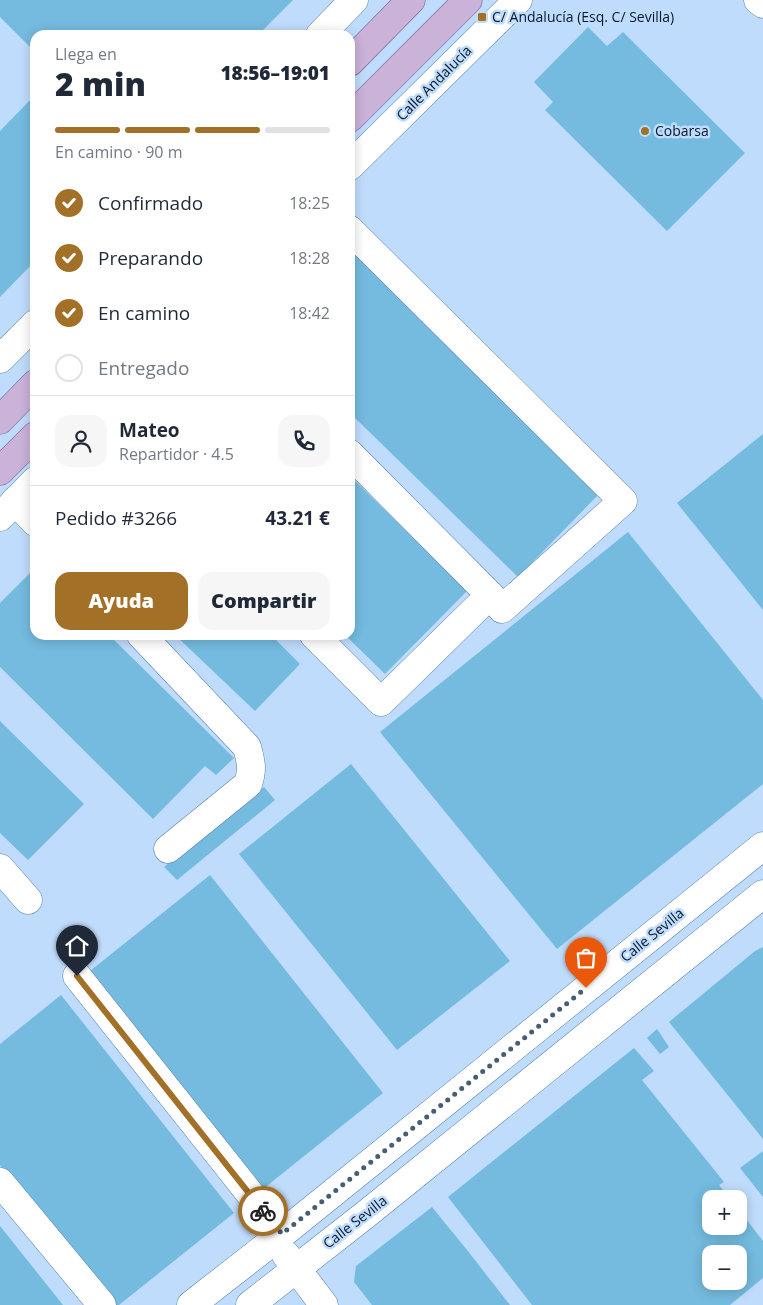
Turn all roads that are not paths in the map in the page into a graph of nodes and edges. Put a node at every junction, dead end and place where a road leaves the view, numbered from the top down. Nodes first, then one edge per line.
1 (354, 0) edge
2 (411, 0) edge
3 (468, 0) edge
4 (518, 0) edge
5 (758, 0) edge
6 (763, 4) edge
7 (325, 30) edge
8 (355, 57) edge
9 (355, 113) edge
10 (355, 161) edge
11 (355, 235) edge
12 (30, 329) edge
13 (0, 359) edge
14 (30, 389) edge
15 (0, 420) edge
16 (30, 441) edge
17 (355, 459) edge
18 (0, 471) edge
19 (30, 486) edge
20 (8, 509) edge
21 (30, 520) edge
22 (490, 595) junction
23 (146, 640) edge
24 (319, 640) edge
25 (168, 849) dead end
26 (759, 857) edge
27 (0, 868) edge
28 (763, 894) edge
29 (28, 900) dead end
30 (77, 976) dead end
31 (0, 1182) edge
32 (278, 1237) junction
33 (296, 1269) junction
34 (102, 1305) edge
35 (191, 1305) edge
36 (250, 1305) edge
37 (324, 1305) edge

1 - 7 street
2 - 8 main road
3 - 9 main road
4 - 10 street, Calle Andalucía
5 - 6 street
11 - 22 street
12 - 13 street
14 - 15 main road
16 - 18 main road
17 - 22 street
19 - 20 street
20 - 21 street
22 - 24 street
23 - 25 street
26 - 32 street, Calle Sevilla
27 - 29 street
28 - 33 street, Calle Sevilla
30 - 32 street
31 - 34 street
32 - 33 street
32 - 35 street, Calle Sevilla
33 - 36 street, Calle Sevilla
33 - 37 street

